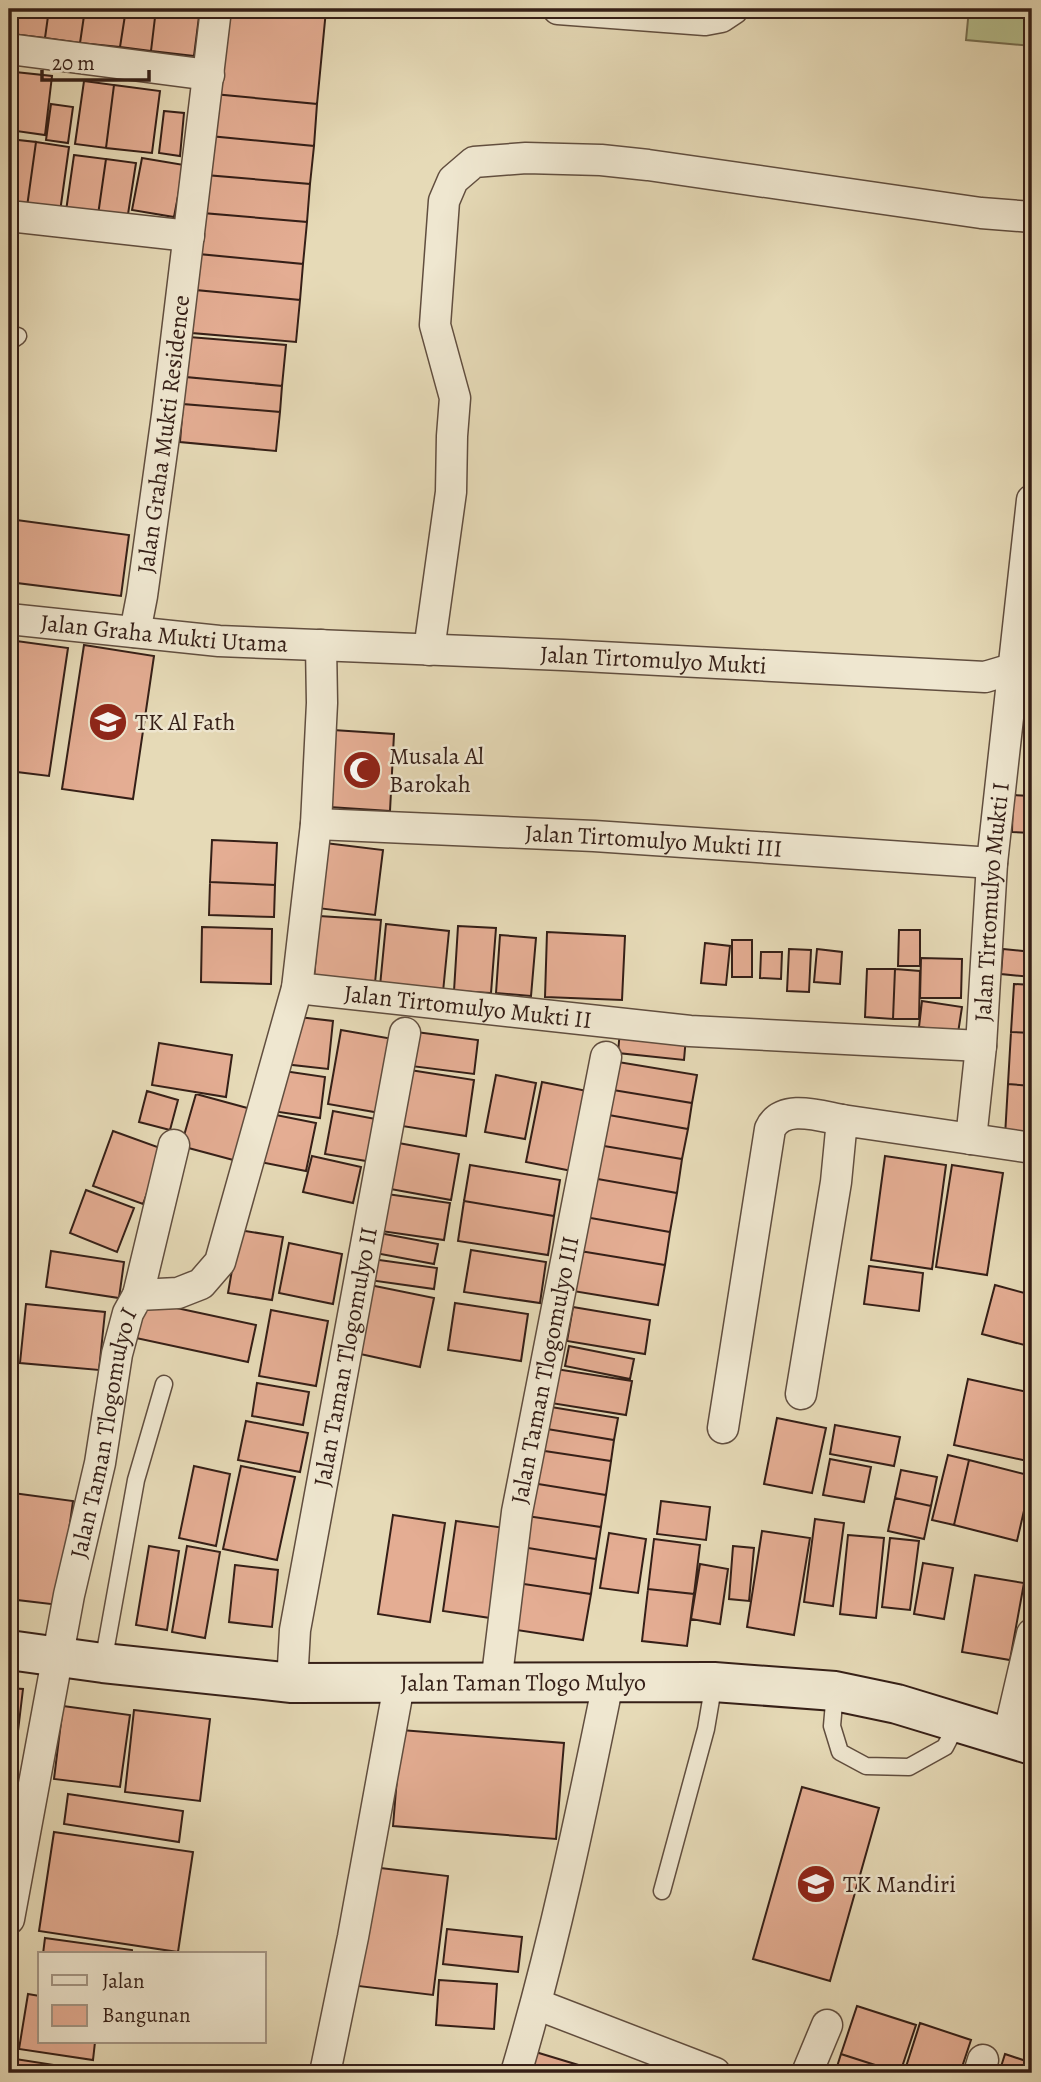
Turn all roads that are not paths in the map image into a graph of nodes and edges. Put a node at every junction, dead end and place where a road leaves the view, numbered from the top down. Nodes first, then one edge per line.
1 (216, 9) edge
2 (558, 9) edge
3 (733, 9) edge
4 (9, 50) edge
5 (209, 75) junction
6 (9, 216) edge
7 (1032, 217) edge
8 (189, 236) junction
9 (1031, 500) edge
10 (9, 619) edge
11 (135, 632) junction
12 (321, 646) junction
13 (429, 650) junction
14 (1022, 681) edge
15 (316, 824) junction
16 (992, 863) junction
17 (297, 988) junction
18 (405, 1033) dead end
19 (981, 1046) junction
20 (606, 1057) dead end
21 (842, 1120) junction
22 (971, 1139) junction
23 (174, 1145) dead end
24 (1032, 1148) edge
25 (138, 1295) junction
26 (164, 1384) dead end
27 (801, 1394) dead end
28 (723, 1428) dead end
29 (1032, 1634) edge
30 (9, 1650) edge
31 (57, 1657) junction
32 (103, 1663) junction
33 (714, 1682) junction
34 (292, 1684) junction
35 (496, 1684) junction
36 (608, 1684) junction
37 (398, 1685) junction
38 (835, 1691) junction
39 (958, 1722) junction
40 (1020, 1741) edge
41 (662, 1891) dead end
42 (9, 1919) edge
43 (536, 2004) junction
44 (827, 2025) dead end
45 (325, 2073) edge
46 (516, 2073) edge
47 (715, 2073) edge
48 (807, 2073) edge

1 - 5 street, Jalan Graha Mukti Residence
2 - 3 street
4 - 5 street
5 - 8 street, Jalan Graha Mukti Residence
6 - 8 street
7 - 13 street
8 - 11 street, Jalan Graha Mukti Residence
9 - 14 street, Jalan Tirtomulyo Mukti I
10 - 11 street, Jalan Graha Mukti Utama
11 - 12 street, Jalan Graha Mukti Utama
12 - 13 street, Jalan Tirtomulyo Mukti
12 - 15 street
13 - 14 street, Jalan Tirtomulyo Mukti
14 - 16 street, Jalan Tirtomulyo Mukti I
15 - 16 street, Jalan Tirtomulyo Mukti III
15 - 17 street
16 - 19 street, Jalan Tirtomulyo Mukti I
17 - 19 street, Jalan Tirtomulyo Mukti II
17 - 25 street, Jalan Taman Tlogomulyo I
18 - 34 street, Jalan Taman Tlogomulyo II
19 - 22 street, Jalan Tirtomulyo Mukti I
20 - 35 street, Jalan Taman Tlogomulyo III
21 - 22 street
21 - 27 street
21 - 28 street
22 - 24 street
23 - 25 street
25 - 31 street, Jalan Taman Tlogomulyo I
26 - 32 lane
29 - 40 street
30 - 31 street, Jalan Taman Tlogo Mulyo
31 - 32 street, Jalan Taman Tlogo Mulyo
31 - 42 street, Jalan Taman Tlogomulyo I
32 - 34 street, Jalan Taman Tlogo Mulyo
33 - 36 street, Jalan Taman Tlogo Mulyo
33 - 38 street, Jalan Taman Tlogo Mulyo
33 - 41 lane
34 - 37 street, Jalan Taman Tlogo Mulyo
35 - 36 street, Jalan Taman Tlogo Mulyo
35 - 37 street, Jalan Taman Tlogo Mulyo
36 - 43 street
37 - 45 street
38 - 39 street, Jalan Taman Tlogo Mulyo
38 - 39 lane
39 - 40 street, Jalan Taman Tlogo Mulyo
43 - 46 street
43 - 47 street
44 - 48 street

